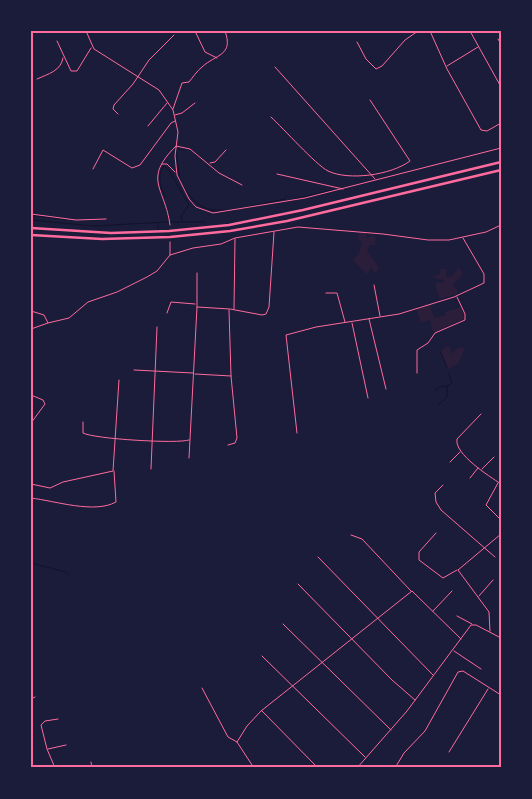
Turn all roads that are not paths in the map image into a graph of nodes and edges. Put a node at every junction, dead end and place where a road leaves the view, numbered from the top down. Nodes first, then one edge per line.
1 (86, 31) edge
2 (195, 31) edge
3 (225, 31) edge
4 (418, 31) edge
5 (430, 31) edge
6 (470, 31) edge
7 (174, 35) dead end
8 (498, 39) dead end
9 (57, 41) dead end
10 (356, 42) dead end
11 (501, 44) edge
12 (92, 47) junction
13 (478, 47) junction
14 (63, 57) junction
15 (217, 58) junction
16 (446, 66) junction
17 (274, 67) dead end
18 (137, 78) junction
19 (37, 79) dead end
20 (501, 87) edge
21 (370, 100) dead end
22 (168, 102) junction
23 (195, 102) dead end
24 (173, 110) junction
25 (118, 114) dead end
26 (175, 115) junction
27 (271, 117) dead end
28 (176, 121) junction
29 (501, 122) edge
30 (148, 126) dead end
31 (176, 146) junction
32 (501, 148) edge
33 (226, 150) dead end
34 (501, 162) edge
35 (209, 163) junction
36 (161, 165) junction
37 (93, 169) dead end
38 (501, 170) edge
39 (176, 172) junction
40 (277, 174) dead end
41 (371, 176) junction
42 (376, 179) junction
43 (242, 186) dead end
44 (343, 189) junction
45 (31, 214) edge
46 (106, 219) dead end
47 (170, 225) dead end
48 (501, 225) edge
49 (31, 228) edge
50 (274, 231) junction
51 (31, 235) edge
52 (235, 238) junction
53 (463, 238) junction
54 (170, 242) dead end
55 (170, 256) junction
56 (197, 274) dead end
57 (374, 284) dead end
58 (326, 293) dead end
59 (456, 296) junction
60 (195, 304) junction
61 (197, 307) junction
62 (230, 310) junction
63 (234, 310) junction
64 (31, 311) edge
65 (167, 313) dead end
66 (380, 316) junction
67 (369, 318) junction
68 (48, 323) junction
69 (352, 323) junction
70 (345, 324) junction
71 (157, 327) dead end
72 (31, 329) edge
73 (134, 370) dead end
74 (156, 370) junction
75 (193, 373) junction
76 (417, 373) dead end
77 (231, 376) junction
78 (119, 380) dead end
79 (386, 389) dead end
80 (31, 395) edge
81 (368, 398) dead end
82 (481, 414) dead end
83 (84, 422) dead end
84 (31, 423) edge
85 (297, 433) dead end
86 (116, 439) junction
87 (152, 440) junction
88 (190, 440) junction
89 (228, 445) dead end
90 (460, 452) junction
91 (494, 457) dead end
92 (189, 458) dead end
93 (450, 462) dead end
94 (478, 468) junction
95 (113, 470) junction
96 (151, 470) dead end
97 (482, 470) junction
98 (470, 478) dead end
99 (500, 483) edge
100 (31, 484) edge
101 (443, 485) dead end
102 (31, 498) edge
103 (501, 520) edge
104 (436, 533) dead end
105 (501, 534) edge
106 (351, 535) dead end
107 (498, 538) junction
108 (501, 540) edge
109 (486, 549) junction
110 (318, 557) dead end
111 (495, 557) dead end
112 (458, 570) junction
113 (493, 580) dead end
114 (298, 584) dead end
115 (412, 591) junction
116 (452, 591) dead end
117 (478, 597) junction
118 (433, 611) junction
119 (457, 616) dead end
120 (377, 619) junction
121 (282, 624) dead end
122 (474, 625) junction
123 (490, 632) junction
124 (351, 638) junction
125 (501, 638) edge
126 (461, 639) junction
127 (453, 651) junction
128 (262, 656) dead end
129 (323, 662) junction
130 (481, 669) dead end
131 (434, 676) junction
132 (292, 685) junction
133 (202, 688) dead end
134 (488, 688) junction
135 (501, 695) edge
136 (35, 697) dead end
137 (31, 699) edge
138 (415, 700) junction
139 (261, 711) junction
140 (58, 719) dead end
141 (391, 730) junction
142 (237, 742) junction
143 (66, 745) dead end
144 (47, 749) junction
145 (449, 752) dead end
146 (366, 757) junction
147 (91, 762) dead end
148 (55, 768) edge
149 (92, 768) edge
150 (254, 768) edge
151 (318, 768) edge
152 (357, 768) edge
153 (395, 768) edge

1 - 12 street
2 - 15 street
3 - 15 street
4 - 10 street
5 - 16 street
6 - 13 street
7 - 18 street
8 - 11 street
9 - 14 street
12 - 14 street
12 - 18 street
13 - 16 street
13 - 20 street
14 - 19 street
15 - 24 street
16 - 29 street
17 - 41 street
18 - 22 street
18 - 25 street
21 - 41 street
22 - 24 street
22 - 30 street
23 - 26 street
24 - 26 street
26 - 28 street
27 - 41 street
28 - 31 street
28 - 37 street
31 - 35 street
31 - 36 street
31 - 39 street
32 - 42 street
33 - 35 street
34 - 49 highway
35 - 43 street
36 - 39 street
36 - 47 street
38 - 51 highway
39 - 44 street
40 - 44 street
41 - 42 street
42 - 44 street
45 - 46 street
48 - 53 street
50 - 52 street
50 - 53 street
50 - 63 street
52 - 55 street
52 - 63 street
53 - 59 street
54 - 55 street
55 - 68 street
56 - 60 street
57 - 66 street
58 - 70 street
59 - 66 street
59 - 76 street
60 - 61 street
60 - 65 street
61 - 62 street
61 - 75 street
62 - 63 street
62 - 77 street
64 - 68 street
66 - 67 street
67 - 69 street
67 - 79 street
68 - 72 street
69 - 70 street
69 - 81 street
70 - 85 street
71 - 74 street
73 - 74 street
74 - 75 street
74 - 87 street
75 - 77 street
75 - 88 street
77 - 89 street
78 - 86 street
80 - 84 street
82 - 90 street
83 - 86 street
86 - 87 street
86 - 95 street
87 - 88 street
87 - 96 street
88 - 92 street
90 - 93 street
90 - 94 street
91 - 97 street
94 - 97 street
94 - 98 street
95 - 100 street
95 - 102 street
97 - 99 street
99 - 103 street
101 - 109 street
104 - 112 street
105 - 107 street
106 - 115 street
107 - 108 street
107 - 109 street
109 - 111 street
109 - 112 street
110 - 120 street
112 - 117 street
113 - 117 street
114 - 124 street
115 - 118 street
115 - 120 street
116 - 118 street
117 - 123 street
118 - 126 street
119 - 122 street
120 - 124 street
120 - 131 street
121 - 129 street
122 - 123 street
122 - 126 street
123 - 125 street
124 - 129 street
124 - 138 street
126 - 127 street
127 - 130 street
127 - 131 street
128 - 132 street
129 - 132 street
129 - 141 street
131 - 138 street
132 - 139 street
132 - 146 street
133 - 142 street
134 - 135 street
134 - 145 street
134 - 153 street
136 - 137 street
138 - 141 street
139 - 142 street
139 - 151 street
140 - 144 street
141 - 146 street
142 - 150 street
143 - 144 street
144 - 148 street
146 - 152 street
147 - 149 street

